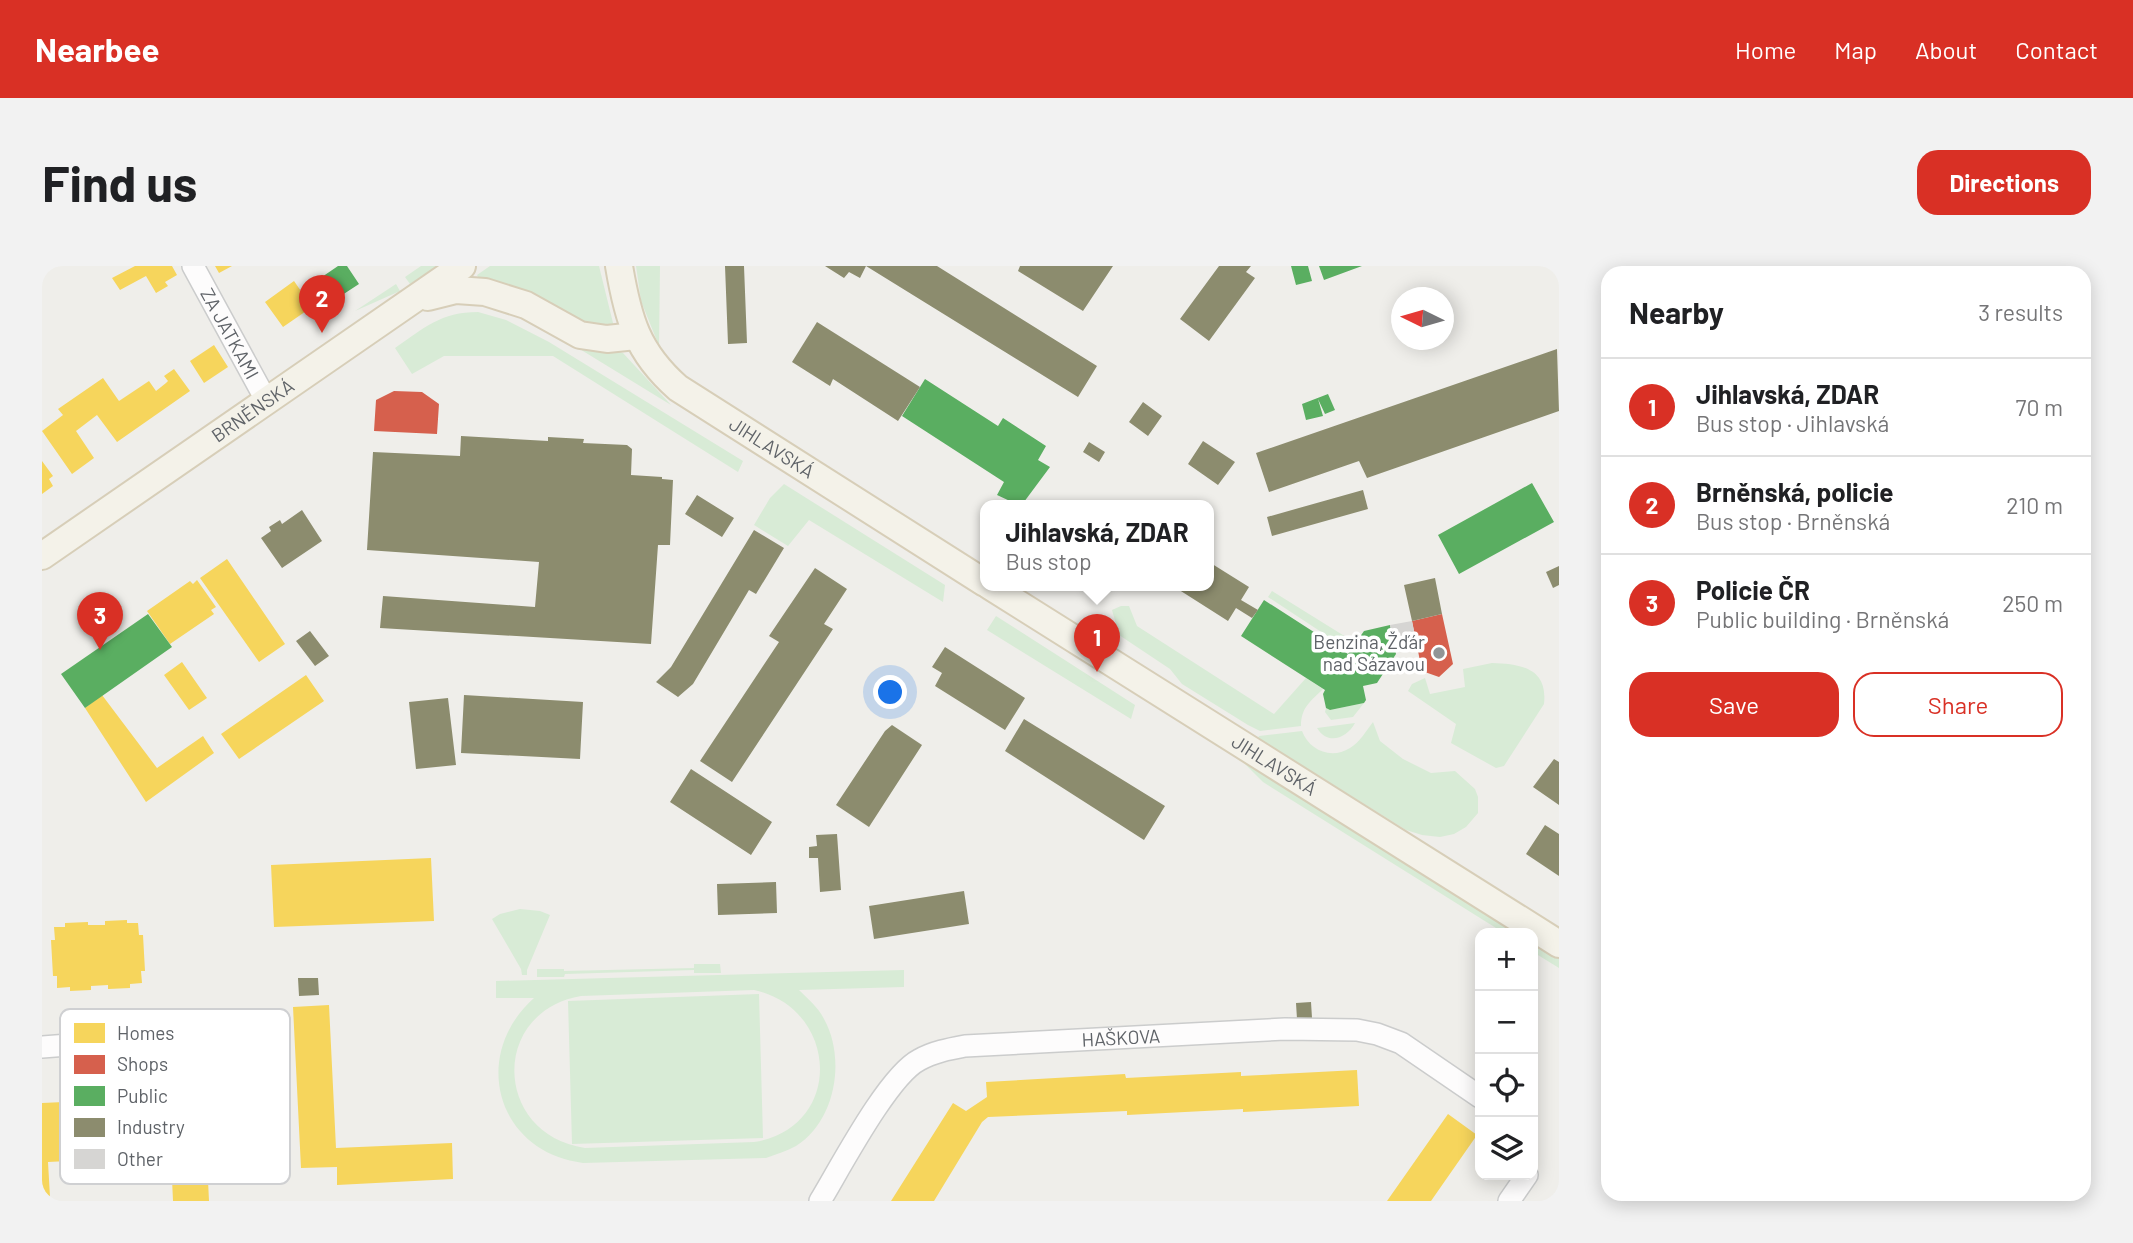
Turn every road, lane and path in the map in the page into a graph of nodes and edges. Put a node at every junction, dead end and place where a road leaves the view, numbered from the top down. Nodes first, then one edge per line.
1 (193, 266) edge
2 (463, 266) edge
3 (619, 266) edge
4 (419, 298) junction
5 (636, 336) junction
6 (266, 400) junction
7 (42, 556) edge
8 (980, 580) edge
9 (998, 591) edge
10 (1559, 944) edge
11 (60, 1046) edge
12 (42, 1047) edge
13 (1475, 1094) edge
14 (1524, 1180) edge
15 (820, 1201) edge
16 (1509, 1201) edge

1 - 6 street, ZA JATKAMI
2 - 4 main road, BRNĚNSKÁ
3 - 5 main road, JIHLAVSKÁ
4 - 5 main road
4 - 6 main road, BRNĚNSKÁ
5 - 8 main road, JIHLAVSKÁ
6 - 7 main road, BRNĚNSKÁ
9 - 10 main road, JIHLAVSKÁ
11 - 12 street
13 - 15 street, HAŠKOVA
14 - 16 street

